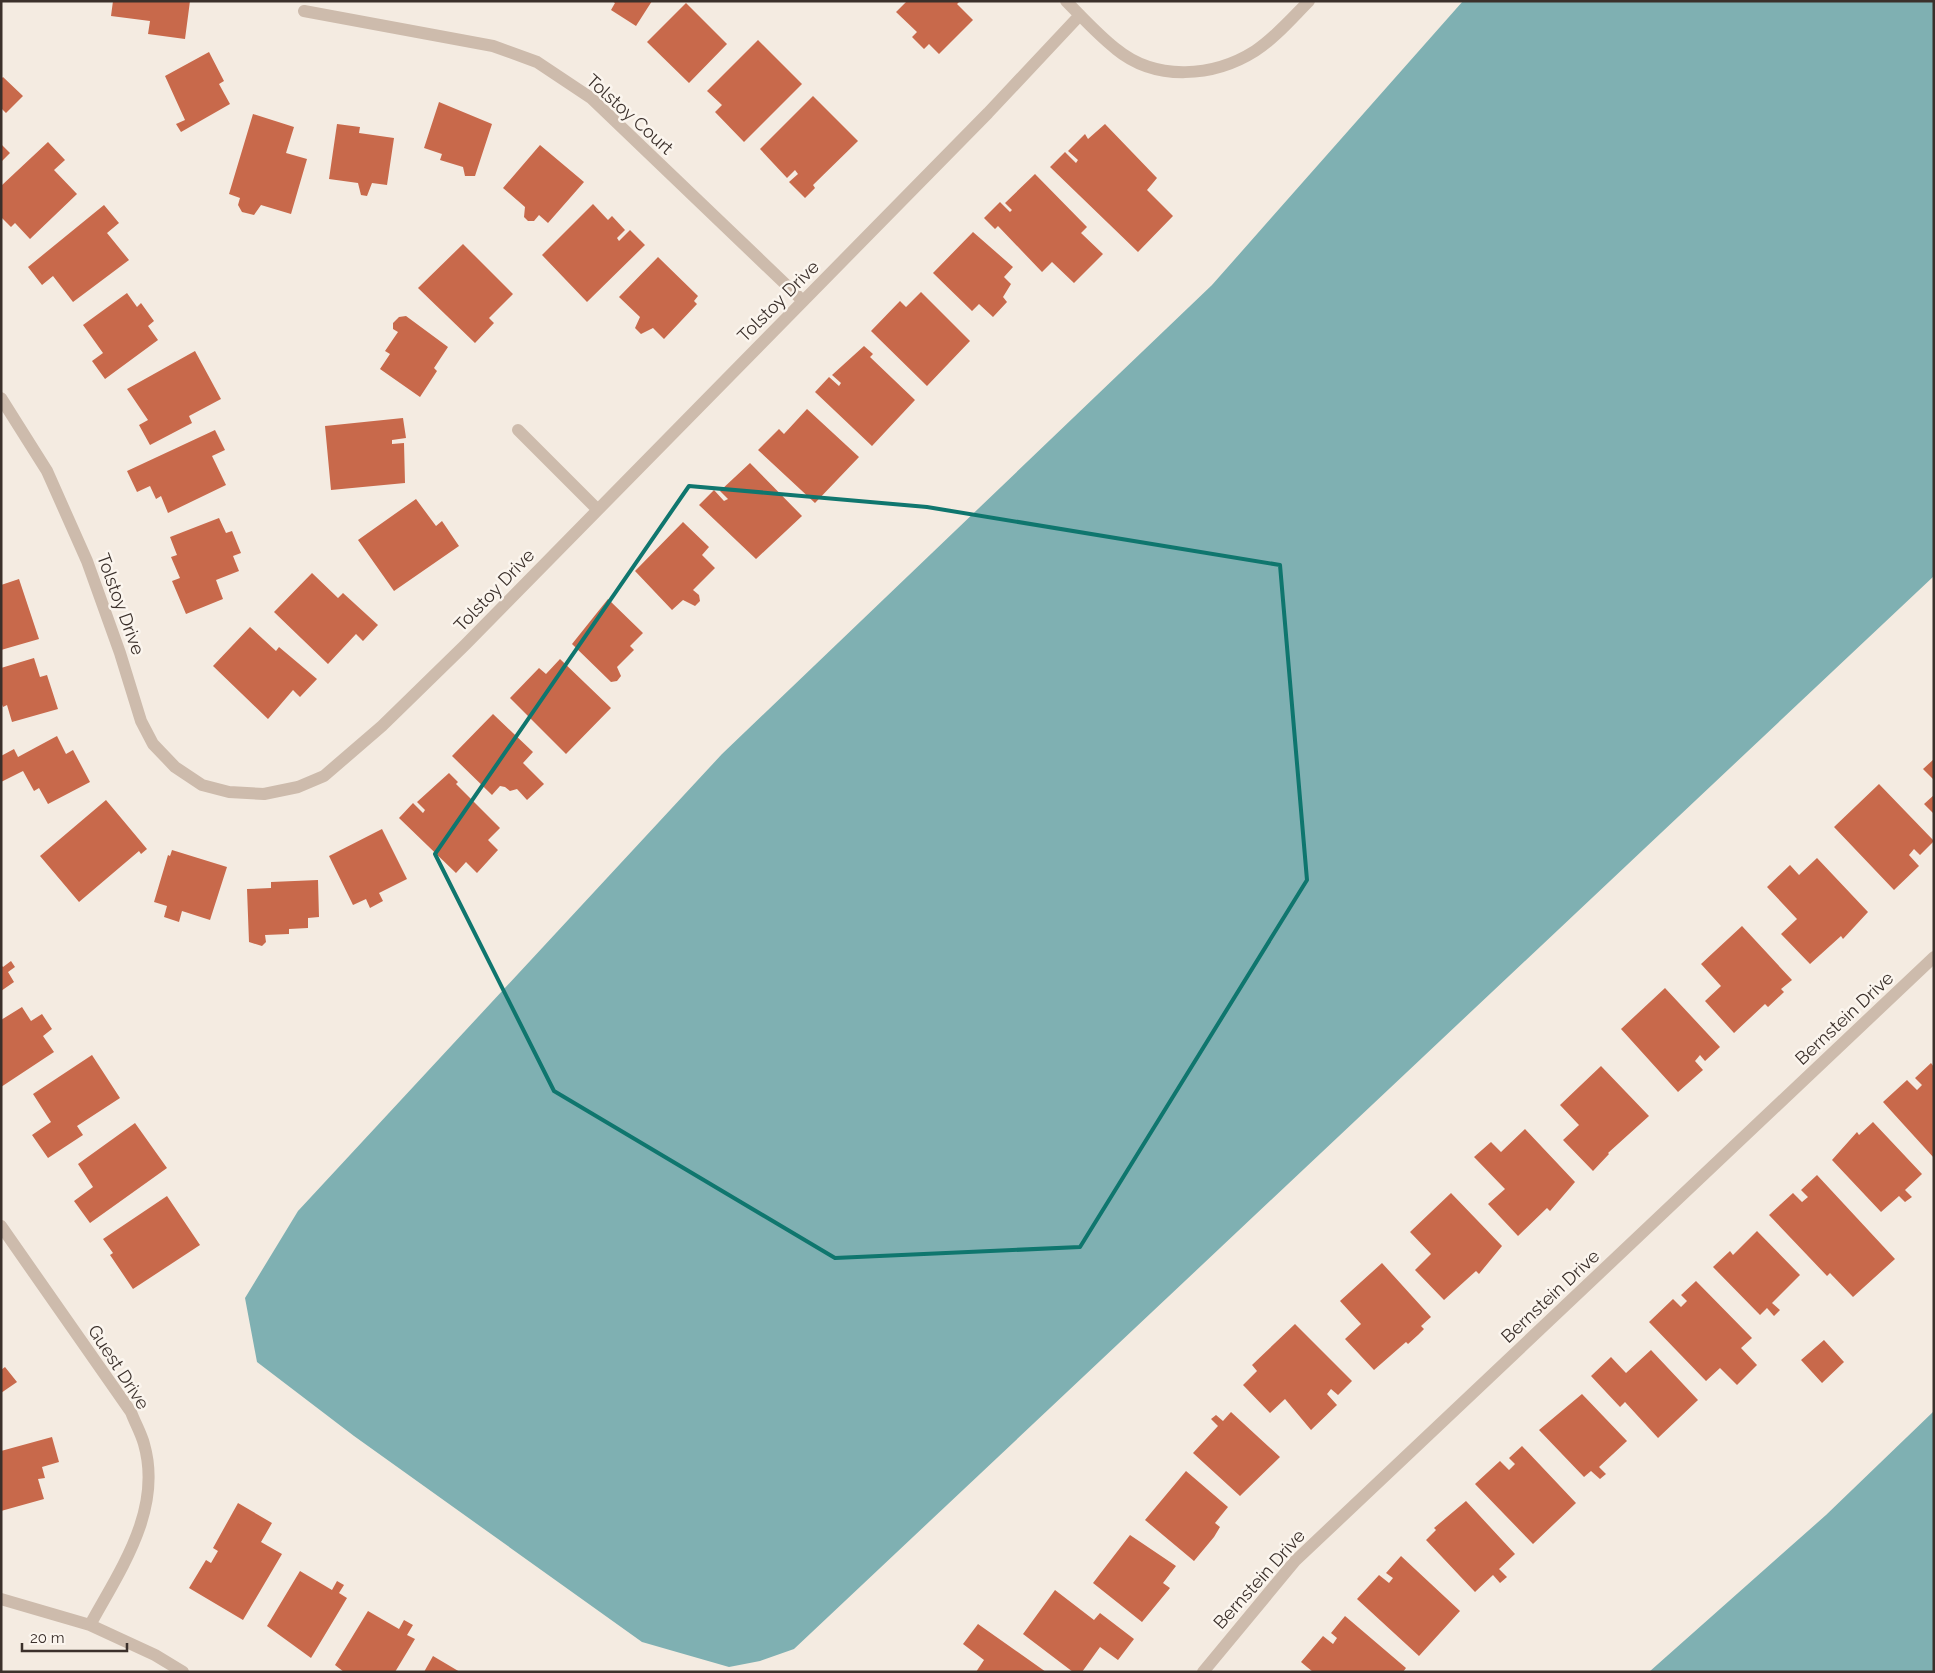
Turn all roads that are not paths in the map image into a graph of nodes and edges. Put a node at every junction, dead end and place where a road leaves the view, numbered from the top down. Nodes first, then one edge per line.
1 (1066, 1) edge
2 (1308, 1) edge
3 (304, 11) dead end
4 (1080, 15) junction
5 (803, 301) junction
6 (1, 398) edge
7 (518, 430) dead end
8 (597, 509) junction
9 (1934, 957) edge
10 (1, 1226) edge
11 (1, 1599) edge
12 (90, 1625) junction
13 (183, 1672) edge
14 (1203, 1672) edge

1 - 4 street
2 - 4 street
3 - 5 street, Tolstoy Court
4 - 5 street, Tolstoy Drive
5 - 8 street, Tolstoy Drive
6 - 8 street, Tolstoy Drive
7 - 8 street
9 - 14 street, Bernstein Drive
10 - 12 street, Guest Drive
11 - 12 street
12 - 13 street

